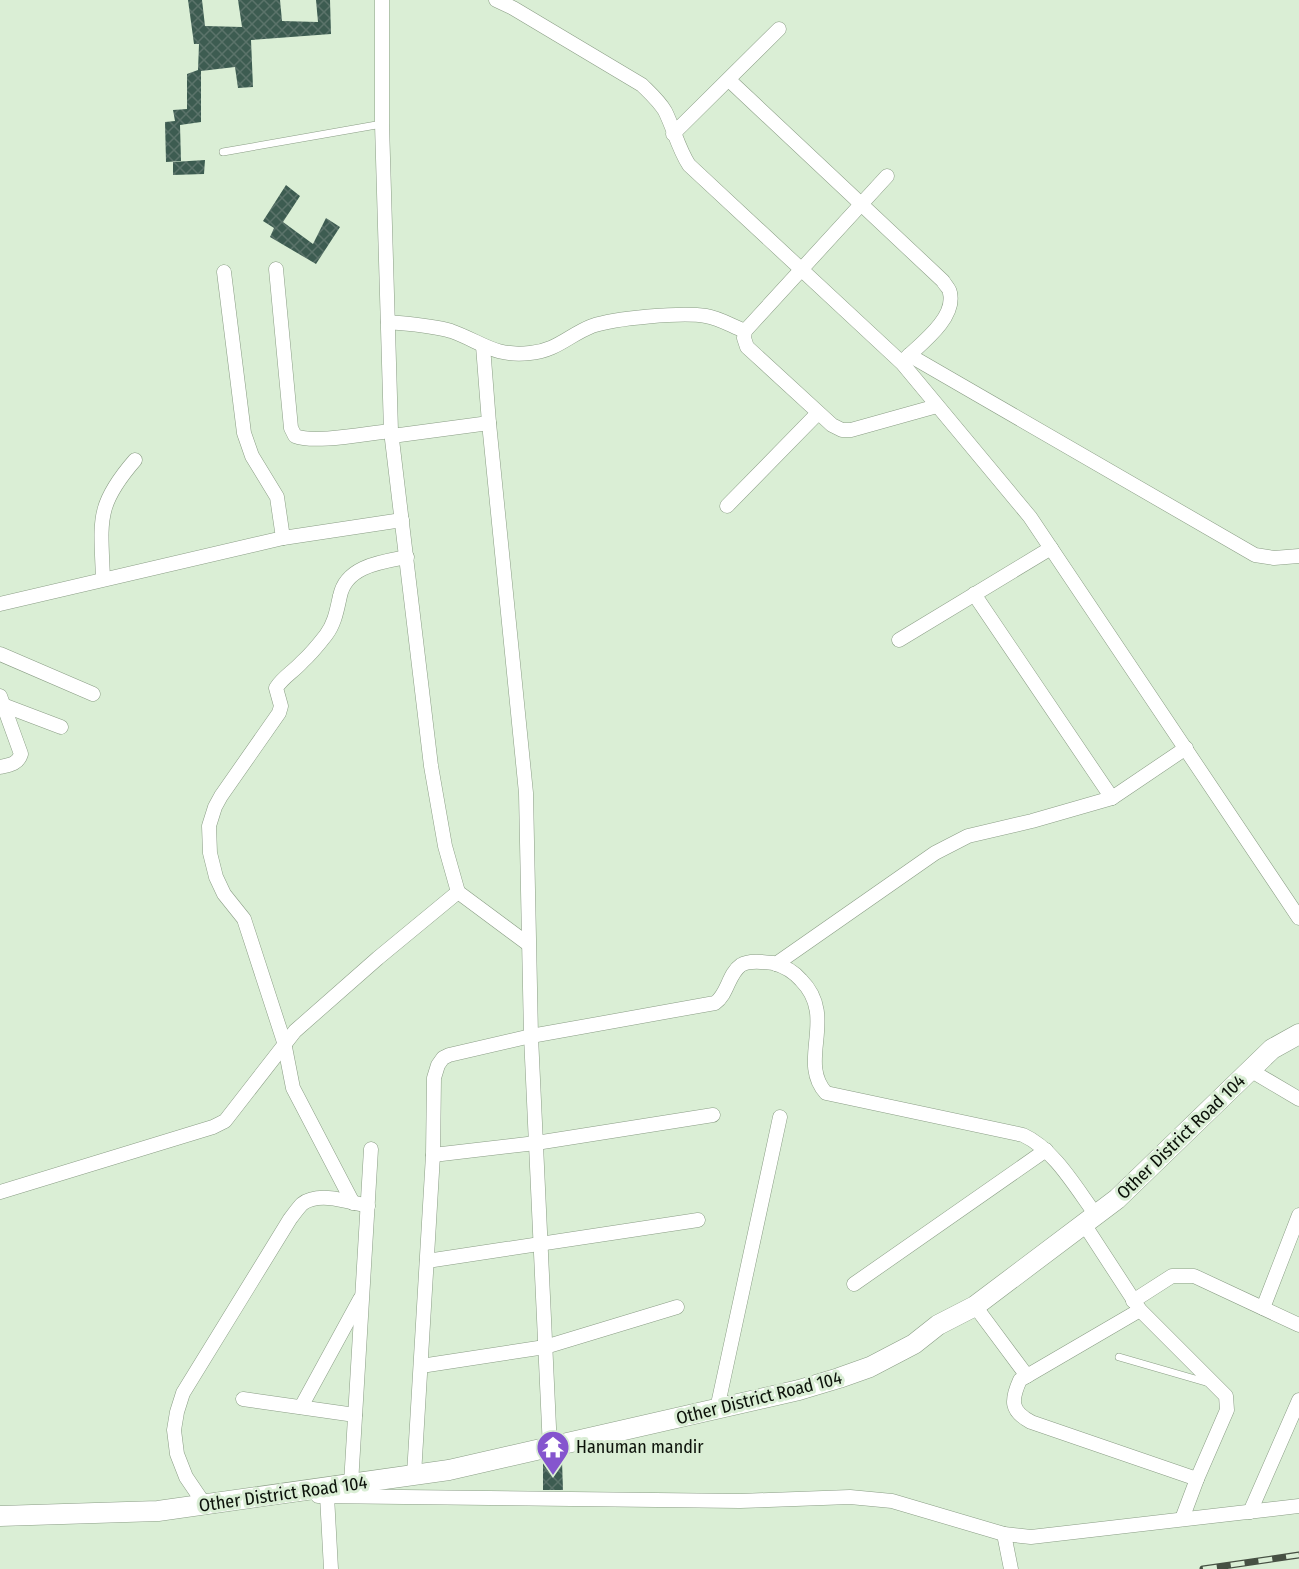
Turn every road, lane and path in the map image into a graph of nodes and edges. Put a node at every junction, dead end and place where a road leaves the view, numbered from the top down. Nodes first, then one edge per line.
1 (382, 0) edge
2 (496, 0) edge
3 (779, 29) dead end
4 (729, 80) junction
5 (382, 124) junction
6 (673, 134) junction
7 (224, 152) dead end
8 (887, 176) dead end
9 (860, 205) junction
10 (276, 269) dead end
11 (801, 269) junction
12 (224, 272) dead end
13 (388, 322) junction
14 (745, 331) junction
15 (483, 346) junction
16 (906, 359) junction
17 (937, 406) junction
18 (818, 413) junction
19 (489, 423) junction
20 (392, 434) junction
21 (135, 460) dead end
22 (727, 506) dead end
23 (402, 520) junction
24 (283, 538) junction
25 (1050, 548) junction
26 (1299, 556) edge
27 (407, 557) junction
28 (103, 579) junction
29 (974, 594) junction
30 (0, 604) edge
31 (899, 640) dead end
32 (0, 654) edge
33 (93, 694) dead end
34 (1, 700) edge
35 (61, 727) dead end
36 (1186, 748) junction
37 (0, 767) edge
38 (1113, 798) junction
39 (458, 892) junction
40 (1299, 918) edge
41 (528, 944) junction
42 (777, 964) junction
43 (1299, 1034) edge
44 (531, 1036) junction
45 (284, 1042) junction
46 (1250, 1070) junction
47 (1299, 1099) edge
48 (713, 1115) dead end
49 (780, 1117) dead end
50 (536, 1143) junction
51 (371, 1149) dead end
52 (1046, 1150) junction
53 (433, 1155) junction
54 (0, 1192) edge
55 (353, 1203) junction
56 (368, 1206) junction
57 (1299, 1215) edge
58 (698, 1220) dead end
59 (1090, 1220) junction
60 (541, 1244) junction
61 (427, 1261) junction
62 (854, 1284) dead end
63 (363, 1295) junction
64 (1137, 1305) junction
65 (975, 1306) junction
66 (677, 1307) dead end
67 (1263, 1308) junction
68 (1299, 1325) edge
69 (545, 1347) junction
70 (1119, 1357) dead end
71 (421, 1366) junction
72 (1027, 1376) junction
73 (1218, 1386) junction
74 (243, 1399) dead end
75 (1299, 1400) edge
76 (301, 1407) junction
77 (717, 1409) junction
78 (355, 1415) junction
79 (550, 1449) junction
80 (414, 1475) junction
81 (1197, 1479) junction
82 (351, 1484) junction
83 (271, 1496) junction
84 (327, 1496) junction
85 (205, 1505) junction
86 (1299, 1506) edge
87 (1250, 1512) junction
88 (0, 1516) edge
89 (1182, 1519) junction
90 (1004, 1534) junction
91 (331, 1569) edge
92 (1011, 1569) edge

1 - 5 street
2 - 6 street
3 - 4 street
4 - 6 street
4 - 9 street
5 - 7 lane
5 - 13 street
6 - 11 street
8 - 9 street
9 - 11 street
9 - 16 street
10 - 20 street
11 - 14 street
11 - 16 street
12 - 24 street
13 - 15 street
13 - 20 street
14 - 15 street
14 - 18 street
15 - 19 street
16 - 17 street
16 - 26 street
17 - 18 street
17 - 25 street
18 - 22 street
19 - 20 street
19 - 41 street
20 - 23 street
21 - 28 street
23 - 24 street
23 - 27 street
24 - 28 street
25 - 29 street
25 - 36 street
27 - 39 street
27 - 45 street
28 - 30 street
29 - 31 street
29 - 38 street
32 - 33 street
34 - 35 street
34 - 37 street
36 - 38 street
36 - 40 street
38 - 42 street
39 - 41 street
39 - 45 street
41 - 44 street
42 - 44 street
42 - 52 street
43 - 46 street, Other District Road 104
44 - 50 street
44 - 53 street
45 - 54 street
45 - 55 street
46 - 47 street
46 - 59 street, Other District Road 104
48 - 50 street
49 - 77 street
50 - 53 street
50 - 60 street
51 - 56 street
52 - 59 street
52 - 62 street
53 - 61 street
55 - 56 street
55 - 85 street
56 - 63 street
57 - 67 street
58 - 60 street
59 - 64 street
59 - 65 street, Other District Road 104
60 - 61 street
60 - 69 street
61 - 71 street
63 - 76 street
63 - 78 street
64 - 67 street
64 - 72 street
64 - 73 street
65 - 72 street
65 - 77 street, Other District Road 104
66 - 69 street
67 - 68 street
69 - 71 street
69 - 79 street
70 - 73 lane
71 - 80 street
72 - 81 street
73 - 81 street
74 - 76 street
75 - 87 street
76 - 78 street
77 - 79 street, Other District Road 104
78 - 82 street
79 - 80 street, Other District Road 104
80 - 82 street, Other District Road 104
81 - 89 street
82 - 83 street, Other District Road 104
83 - 84 street
83 - 85 street, Other District Road 104
84 - 90 street
84 - 91 street
85 - 88 street, Other District Road 104
86 - 87 street
87 - 89 street
89 - 90 street
90 - 92 street

